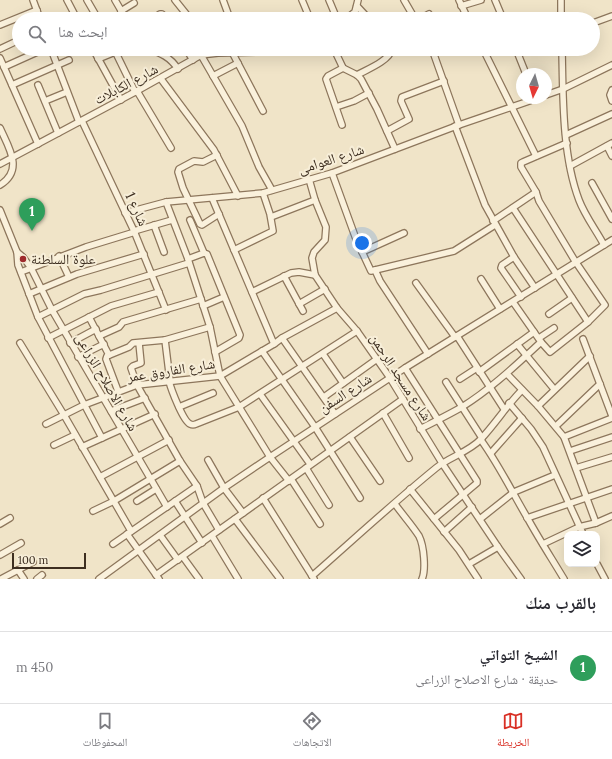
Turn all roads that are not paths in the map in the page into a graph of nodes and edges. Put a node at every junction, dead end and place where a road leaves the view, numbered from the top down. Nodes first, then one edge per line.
1 (33, 0) edge
2 (67, 0) edge
3 (87, 0) edge
4 (115, 0) edge
5 (175, 0) edge
6 (223, 0) edge
7 (302, 0) edge
8 (329, 0) edge
9 (404, 0) edge
10 (481, 0) edge
11 (495, 0) edge
12 (561, 0) edge
13 (134, 3) dead end
14 (358, 3) edge
15 (460, 3) edge
16 (37, 10) joint
17 (122, 11) joint
18 (32, 12) edge
19 (73, 12) edge
20 (94, 12) edge
21 (184, 12) edge
22 (227, 12) edge
23 (307, 12) edge
24 (334, 12) edge
25 (364, 12) edge
26 (411, 12) edge
27 (464, 12) edge
28 (500, 12) edge
29 (561, 12) edge
30 (612, 16) edge
31 (12, 20) edge
32 (600, 20) edge
33 (0, 25) edge
34 (12, 43) edge
35 (0, 49) edge
36 (28, 56) edge
37 (54, 56) edge
38 (96, 56) edge
39 (103, 56) edge
40 (117, 56) edge
41 (166, 56) edge
42 (191, 56) edge
43 (200, 56) edge
44 (202, 56) edge
45 (234, 56) edge
46 (337, 56) edge
47 (388, 56) edge
48 (435, 56) edge
49 (486, 56) edge
50 (519, 56) edge
51 (562, 56) edge
52 (0, 58) edge
53 (98, 59) junction
54 (69, 60) dead end
55 (194, 60) junction
56 (238, 63) junction
57 (57, 65) junction
58 (612, 65) edge
59 (4, 67) junction
60 (343, 68) junction
61 (524, 68) edge
62 (178, 69) junction
63 (358, 75) junction
64 (213, 76) junction
65 (161, 79) junction
66 (444, 81) junction
67 (12, 85) junction
68 (38, 85) dead end
69 (563, 90) junction
70 (612, 90) edge
71 (67, 92) junction
72 (136, 92) junction
73 (552, 93) edge
74 (369, 94) junction
75 (121, 100) junction
76 (45, 101) junction
77 (612, 101) edge
78 (520, 104) edge
79 (512, 107) junction
80 (336, 108) junction
81 (263, 111) dead end
82 (612, 114) edge
83 (80, 122) junction
84 (342, 125) dead end
85 (457, 125) junction
86 (0, 128) edge
87 (387, 131) junction
88 (58, 133) junction
89 (566, 135) junction
90 (567, 143) junction
91 (38, 144) junction
92 (609, 145) edge
93 (171, 148) dead end
94 (395, 150) junction
95 (217, 155) junction
96 (536, 156) junction
97 (612, 156) edge
98 (13, 157) junction
99 (0, 164) edge
100 (570, 166) junction
101 (332, 173) junction
102 (309, 179) junction
103 (592, 183) dead end
104 (0, 185) edge
105 (272, 190) junction
106 (536, 192) junction
107 (263, 193) junction
108 (238, 196) junction
109 (212, 198) junction
110 (190, 200) junction
111 (315, 200) junction
112 (166, 202) junction
113 (513, 208) junction
114 (0, 210) edge
115 (125, 213) junction
116 (219, 214) junction
117 (271, 217) junction
118 (612, 219) edge
119 (172, 220) junction
120 (190, 220) dead end
121 (494, 223) junction
122 (154, 225) junction
123 (135, 232) junction
124 (404, 233) dead end
125 (612, 240) edge
126 (604, 245) junction
127 (234, 250) junction
128 (17, 252) junction
129 (164, 252) dead end
130 (362, 252) junction
131 (204, 253) junction
132 (144, 254) junction
133 (59, 256) junction
134 (514, 257) junction
135 (189, 261) junction
136 (575, 261) junction
137 (31, 268) junction
138 (375, 270) junction
139 (21, 272) junction
140 (556, 274) junction
141 (152, 275) junction
142 (315, 275) junction
143 (284, 276) junction
144 (69, 277) junction
145 (481, 279) dead end
146 (416, 283) dead end
147 (534, 288) junction
148 (324, 289) junction
149 (42, 290) junction
150 (159, 292) junction
151 (252, 292) junction
152 (29, 294) junction
153 (224, 297) junction
154 (521, 297) junction
155 (572, 298) junction
156 (201, 299) junction
157 (513, 302) junction
158 (299, 304) junction
159 (203, 306) junction
160 (337, 308) junction
161 (52, 310) junction
162 (166, 310) junction
163 (500, 310) junction
164 (303, 311) dead end
165 (549, 314) dead end
166 (38, 317) junction
167 (89, 317) junction
168 (588, 322) junction
169 (210, 327) junction
170 (554, 328) dead end
171 (96, 329) junction
172 (64, 331) junction
173 (357, 331) junction
174 (534, 332) junction
175 (99, 336) junction
176 (456, 337) junction
177 (48, 338) junction
178 (282, 338) junction
179 (584, 339) dead end
180 (165, 340) junction
181 (540, 340) junction
182 (20, 343) dead end
183 (70, 343) junction
184 (139, 343) junction
185 (104, 344) junction
186 (274, 344) junction
187 (517, 344) junction
188 (215, 352) junction
189 (262, 352) junction
190 (323, 354) junction
191 (428, 354) junction
192 (109, 355) junction
193 (526, 356) junction
194 (590, 356) junction
195 (78, 357) junction
196 (377, 359) junction
197 (302, 367) junction
198 (405, 368) junction
199 (478, 370) junction
200 (507, 374) junction
201 (220, 376) junction
202 (390, 378) junction
203 (282, 380) junction
204 (460, 380) dead end
205 (169, 381) junction
206 (446, 382) dead end
207 (343, 383) junction
208 (600, 384) junction
209 (137, 385) junction
210 (489, 388) junction
211 (554, 389) junction
212 (522, 390) junction
213 (118, 391) junction
214 (213, 393) dead end
215 (260, 394) junction
216 (104, 397) junction
217 (324, 397) junction
218 (145, 398) junction
219 (403, 399) junction
220 (509, 403) junction
221 (84, 405) junction
222 (538, 406) junction
223 (179, 407) junction
224 (239, 407) junction
225 (462, 407) junction
226 (504, 409) junction
227 (111, 411) junction
228 (383, 413) junction
229 (155, 414) junction
230 (335, 414) junction
231 (64, 415) junction
232 (612, 417) edge
233 (522, 418) junction
234 (437, 420) junction
235 (46, 424) dead end
236 (556, 426) junction
237 (315, 427) junction
238 (121, 429) junction
239 (420, 429) junction
240 (75, 435) junction
241 (350, 437) junction
242 (564, 437) junction
243 (612, 437) edge
244 (102, 438) junction
245 (481, 439) junction
246 (169, 440) junction
247 (294, 441) junction
248 (54, 445) dead end
249 (82, 447) junction
250 (570, 451) junction
251 (330, 452) junction
252 (491, 453) junction
253 (459, 454) junction
254 (137, 457) junction
255 (270, 457) junction
256 (612, 457) edge
257 (409, 458) dead end
258 (208, 460) dead end
259 (180, 461) junction
260 (442, 463) junction
261 (308, 466) junction
262 (576, 468) junction
263 (555, 475) junction
264 (100, 477) junction
265 (150, 479) junction
266 (290, 480) junction
267 (380, 481) dead end
268 (197, 486) junction
269 (224, 488) junction
270 (156, 489) junction
271 (410, 489) junction
272 (612, 489) edge
273 (514, 492) junction
274 (462, 494) junction
275 (586, 497) junction
276 (263, 498) junction
277 (360, 498) dead end
278 (114, 501) junction
279 (137, 501) dead end
280 (174, 502) junction
281 (204, 503) junction
282 (329, 504) dead end
283 (394, 504) junction
284 (568, 504) junction
285 (167, 507) junction
286 (472, 507) junction
287 (92, 511) dead end
288 (243, 513) junction
289 (612, 516) edge
290 (185, 517) junction
291 (10, 518) dead end
292 (527, 518) junction
293 (235, 519) junction
294 (434, 519) junction
295 (480, 519) junction
296 (596, 523) junction
297 (0, 524) edge
298 (320, 524) dead end
299 (579, 527) junction
300 (219, 530) junction
301 (581, 531) edge
302 (444, 532) junction
303 (129, 533) junction
304 (160, 534) junction
305 (212, 536) junction
306 (21, 543) dead end
307 (202, 543) junction
308 (113, 544) dead end
309 (543, 544) junction
310 (498, 547) junction
311 (139, 550) junction
312 (0, 555) edge
313 (180, 558) junction
314 (33, 562) dead end
315 (469, 564) junction
316 (599, 567) edge
317 (18, 570) junction
318 (42, 575) dead end
319 (158, 577) edge
320 (313, 578) edge
321 (1, 579) edge
322 (24, 579) edge
323 (37, 579) edge
324 (99, 579) edge
325 (198, 579) edge
326 (238, 579) edge
327 (280, 579) edge
328 (422, 579) edge
329 (478, 579) edge
330 (521, 579) edge
331 (564, 579) edge
332 (605, 579) edge

1 - 16 street
2 - 19 street
3 - 20 street
4 - 17 street
5 - 21 street
6 - 22 street
7 - 23 street
8 - 24 street
9 - 26 street
10 - 15 street
11 - 28 street
12 - 29 street
13 - 17 street
14 - 25 street
15 - 27 street
16 - 18 street
30 - 32 street
31 - 33 street
34 - 35 street
36 - 59 street
37 - 57 street, شارع 1
38 - 53 street
39 - 53 street
40 - 72 street
41 - 62 street
42 - 55 street
43 - 55 street, شارع الكابلات
44 - 64 street
45 - 56 street
46 - 60 street
47 - 63 street
48 - 66 street
49 - 79 street
50 - 61 street
51 - 69 street
52 - 59 street
53 - 75 street
54 - 57 street
55 - 62 street, شارع الكابلات
56 - 64 street
56 - 81 street
57 - 67 street
57 - 71 street, شارع 1
58 - 69 street
59 - 67 street
60 - 63 street
60 - 80 street
62 - 65 street, شارع الكابلات
63 - 74 street
64 - 105 street
65 - 72 street, شارع الكابلات
65 - 95 street
66 - 85 street
66 - 87 street
67 - 91 street
68 - 76 street
69 - 73 street
69 - 89 street
70 - 77 street
71 - 76 street
71 - 83 street, شارع 1
72 - 75 street, شارع الكابلات
72 - 93 street
74 - 80 street
74 - 87 street
75 - 83 street, شارع الكابلات
76 - 88 street
78 - 79 street, شارع العوامى
79 - 85 street, شارع العوامى
79 - 96 street
80 - 84 street
82 - 89 street
83 - 88 street, شارع الكابلات
83 - 115 street, شارع 1
85 - 94 street, شارع العوامى
85 - 121 street
86 - 98 street
87 - 94 street
88 - 91 street, شارع الكابلات
89 - 90 street
90 - 96 street
90 - 100 street
91 - 98 street, شارع الكابلات
92 - 97 street
92 - 100 street
94 - 101 street, شارع العوامى
95 - 108 street
95 - 110 street
96 - 106 street
98 - 99 street, شارع الكابلات
98 - 104 street
100 - 126 street
101 - 102 street, شارع العوامى
101 - 130 street
102 - 105 street, شارع العوامى
102 - 111 street, شارع مسجد الرحمن
103 - 118 street
105 - 107 street, شارع العوامى
106 - 113 street
106 - 136 street
107 - 108 street, شارع العوامى
107 - 117 street
108 - 109 street, شارع العوامى
109 - 110 street, شارع العوامى
109 - 116 street
110 - 112 street, شارع العوامى
110 - 116 street
111 - 117 street
111 - 142 street, شارع مسجد الرحمن
112 - 115 street, شارع العوامى
112 - 119 street
113 - 121 street
113 - 140 street
114 - 128 street
115 - 123 street, شارع 1
116 - 127 street
117 - 127 street
119 - 122 street
119 - 135 street
120 - 131 street
121 - 134 street
121 - 138 street
122 - 123 street
122 - 129 street
123 - 132 street, شارع 1
123 - 133 street
124 - 130 street
125 - 126 street, شارع السفن
126 - 136 street, شارع السفن
127 - 151 street
128 - 137 street, شارع الاصلاح الزراعى
128 - 139 street, شارع الاصلاح الزراعى
130 - 138 street
131 - 135 street
131 - 153 street
132 - 141 street, شارع 1
132 - 144 street
133 - 137 street
133 - 144 street
134 - 147 street
134 - 154 street
135 - 141 street
135 - 156 street
136 - 140 street, شارع السفن
136 - 168 street
137 - 139 street
137 - 149 street, شارع الاصلاح الزراعى
138 - 191 street
139 - 152 street, شارع الاصلاح الزراعى
140 - 147 street, شارع السفن
140 - 155 street
141 - 150 street, شارع 1
141 - 161 street
142 - 143 street
142 - 148 street, شارع مسجد الرحمن
143 - 151 street
143 - 158 street
144 - 149 street
145 - 163 street
146 - 176 street
147 - 154 street, شارع السفن
148 - 158 street
148 - 160 street, شارع مسجد الرحمن
149 - 152 street
149 - 161 street, شارع الاصلاح الزراعى
150 - 162 street, شارع 1
150 - 167 street
151 - 186 street
152 - 166 street, شارع الاصلاح الزراعى
153 - 159 street
153 - 188 street
154 - 157 street, شارع السفن
155 - 165 street
155 - 168 street
156 - 159 street
156 - 162 street
157 - 163 street, شارع السفن
157 - 174 street
158 - 164 street
159 - 169 street
160 - 173 street, شارع مسجد الرحمن
160 - 178 street, شارع الفاروق عمر
161 - 166 street
161 - 172 street, شارع الاصلاح الزراعى
162 - 175 street
163 - 176 street, شارع السفن
166 - 177 street, شارع الاصلاح الزراعى
167 - 171 street
167 - 172 street
168 - 181 street
169 - 180 street
169 - 188 street
170 - 181 street
171 - 175 street
171 - 183 street
172 - 177 street
172 - 183 street, شارع الاصلاح الزراعى
173 - 190 street
173 - 196 street, شارع مسجد الرحمن
174 - 181 street
174 - 187 street
175 - 185 street
176 - 191 street, شارع السفن
176 - 199 street
177 - 221 street, شارع الاصلاح الزراعى
178 - 186 street, شارع الفاروق عمر
178 - 197 street
179 - 194 street
180 - 184 street
180 - 205 street
181 - 193 street
182 - 231 street
183 - 195 street, شارع الاصلاح الزراعى
184 - 192 street
184 - 209 street
185 - 192 street
185 - 195 street
186 - 189 street, شارع الفاروق عمر
187 - 193 street
187 - 199 street
188 - 201 street
189 - 201 street, شارع الفاروق عمر
189 - 203 street
190 - 197 street
190 - 207 street
191 - 198 street, شارع السفن
192 - 213 street
193 - 200 street
193 - 211 street
194 - 208 street
194 - 211 street
195 - 216 street, شارع الاصلاح الزراعى
196 - 202 street, شارع مسجد الرحمن
196 - 207 street
197 - 203 street
197 - 217 street
198 - 202 street, شارع السفن
198 - 234 street
199 - 204 street
199 - 210 street
200 - 210 street
200 - 212 street
201 - 205 street, شارع الفاروق عمر
201 - 224 street
202 - 219 street, شارع مسجد الرحمن
202 - 230 street, شارع السفن
203 - 215 street
203 - 237 street
205 - 209 street, شارع الفاروق عمر
205 - 223 street
206 - 225 street
207 - 217 street
208 - 232 street
208 - 236 street
209 - 213 street, شارع الفاروق عمر
209 - 218 street
210 - 225 street
210 - 226 street
211 - 222 street
212 - 220 street
212 - 222 street
213 - 216 street, شارع الفاروق عمر
214 - 223 street
215 - 224 street
215 - 247 street
216 - 221 street, شارع الفاروق عمر
216 - 227 street, شارع الاصلاح الزراعى
217 - 230 street
218 - 227 street
218 - 229 street
219 - 228 street
219 - 239 street, شارع مسجد الرحمن
220 - 226 street
220 - 233 street
221 - 231 street, شارع الفاروق عمر
221 - 244 street, شارع الاصلاح الزراعى
222 - 236 street
223 - 224 street
224 - 255 street
225 - 234 street
225 - 245 street
226 - 245 street
227 - 238 street, شارع الاصلاح الزراعى
228 - 241 street
228 - 257 street
229 - 238 street
229 - 246 street
230 - 237 street, شارع السفن
231 - 235 street, شارع الفاروق عمر
231 - 240 street
232 - 242 street
233 - 252 street
233 - 263 street
234 - 239 street
234 - 253 street
236 - 242 street
237 - 247 street, شارع السفن
237 - 251 street
238 - 244 street
238 - 254 street, شارع الاصلاح الزراعى
239 - 260 street, شارع مسجد الرحمن
240 - 248 street
240 - 249 street
241 - 251 street
241 - 267 street
242 - 250 street
243 - 250 street
244 - 249 street
245 - 252 street
245 - 253 street
246 - 254 street
246 - 259 street
247 - 255 street, شارع السفن
247 - 261 street
249 - 264 street
250 - 262 street
251 - 261 street
251 - 277 street
252 - 273 street
253 - 260 street
253 - 274 street
254 - 264 street
254 - 265 street, شارع الاصلاح الزراعى
255 - 266 street
255 - 269 street, شارع السفن
256 - 262 street
258 - 269 street
259 - 265 street
259 - 268 street
260 - 271 street
260 - 274 street, شارع مسجد الرحمن
261 - 266 street
261 - 282 street
262 - 275 street
263 - 273 street
263 - 284 street
264 - 278 street
265 - 270 street, شارع الاصلاح الزراعى
265 - 278 street
266 - 276 street
266 - 298 street
268 - 280 street
268 - 281 street
269 - 281 street, شارع السفن
269 - 288 street
270 - 279 street
270 - 285 street, شارع الاصلاح الزراعى
271 - 283 street
271 - 294 street
272 - 275 street
273 - 292 street
273 - 295 street
274 - 286 street, شارع مسجد الرحمن
274 - 294 street
275 - 284 street
275 - 296 street
276 - 288 street
276 - 320 street
278 - 287 street
278 - 303 street
280 - 285 street
280 - 290 street
281 - 290 street, شارع السفن
281 - 300 street
283 - 320 street
283 - 328 street
284 - 292 street
284 - 299 street
285 - 303 street
286 - 295 street, شارع مسجد الرحمن
286 - 302 street
288 - 293 street
289 - 296 street
290 - 304 street, شارع السفن
290 - 307 street
291 - 297 street
292 - 309 street
293 - 300 street
293 - 327 street
294 - 302 street
295 - 310 street, شارع مسجد الرحمن
296 - 299 street
299 - 301 street
299 - 309 street
300 - 305 street
302 - 315 street
303 - 308 street
303 - 311 street
304 - 311 street, شارع السفن
304 - 313 street
305 - 307 street
305 - 326 street
306 - 312 street
307 - 313 street
309 - 331 street
310 - 315 street
310 - 330 street, شارع مسجد الرحمن
311 - 319 street
311 - 324 street, شارع السفن
313 - 319 street
313 - 325 street
314 - 317 street
315 - 329 street
316 - 332 street
317 - 321 street
317 - 322 street
318 - 323 street

